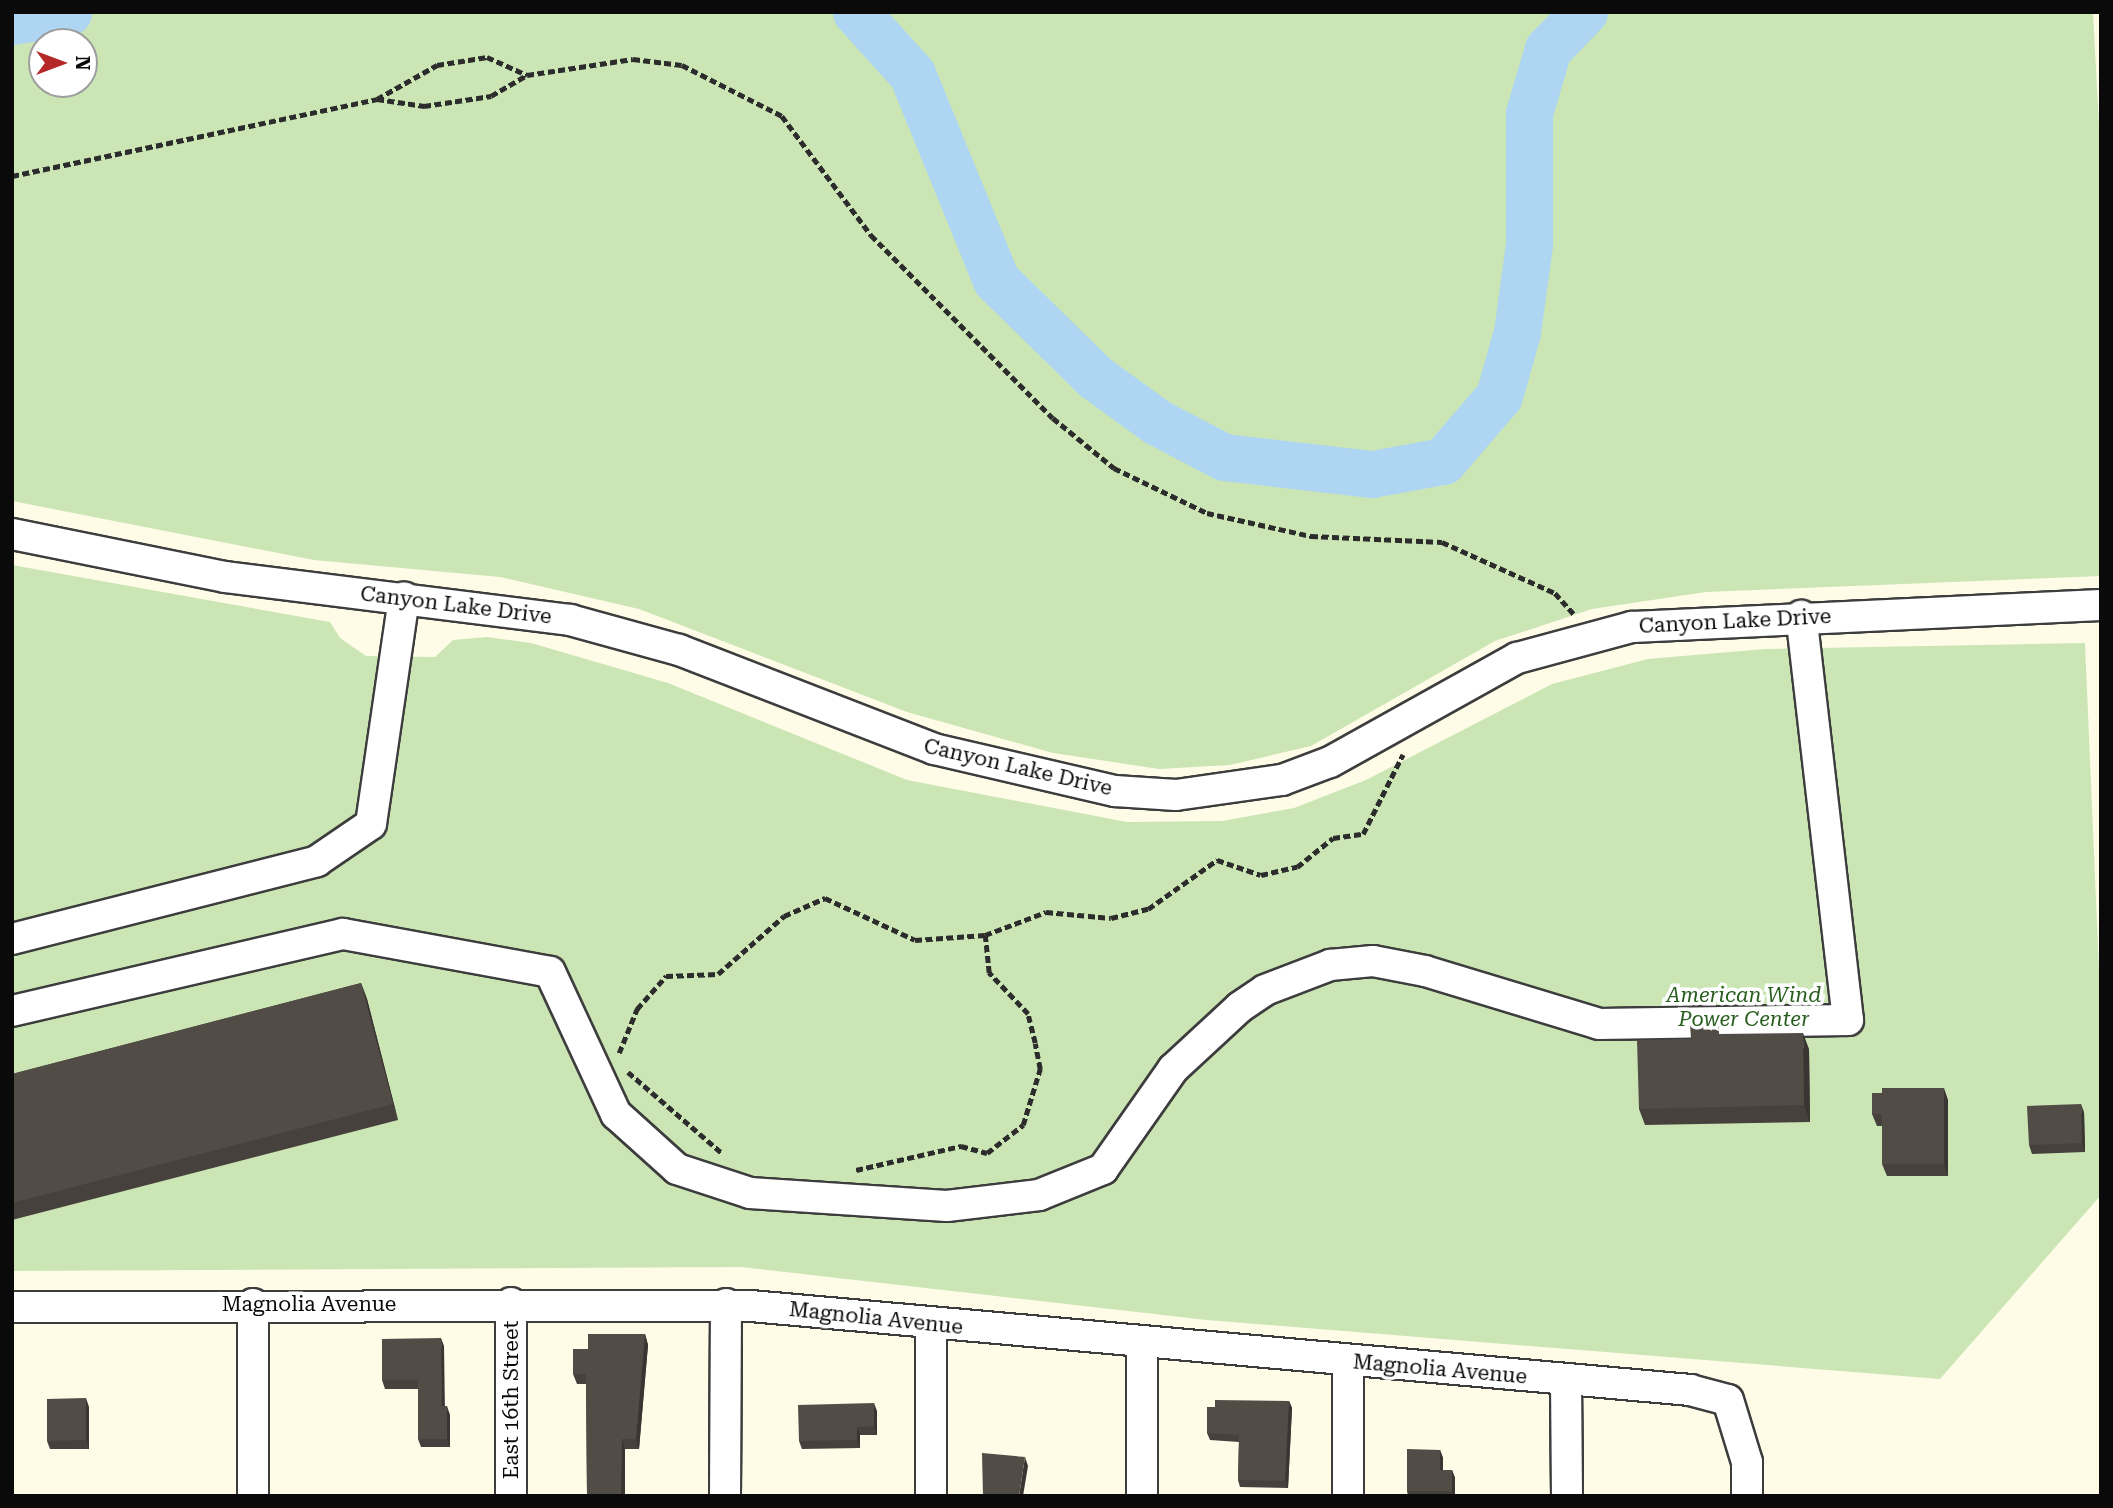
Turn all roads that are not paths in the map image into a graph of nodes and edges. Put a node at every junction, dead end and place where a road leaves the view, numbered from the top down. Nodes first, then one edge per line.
1 (12, 534) edge
2 (404, 597) junction
3 (2101, 605) edge
4 (1801, 616) junction
5 (12, 939) edge
6 (12, 1011) edge
7 (511, 1303) junction
8 (253, 1304) junction
9 (726, 1304) junction
10 (12, 1307) edge
11 (931, 1323) junction
12 (1142, 1343) junction
13 (1348, 1361) junction
14 (1566, 1380) junction
15 (253, 1496) edge
16 (511, 1496) edge
17 (725, 1496) edge
18 (930, 1496) edge
19 (1142, 1496) edge
20 (1348, 1496) edge
21 (1567, 1496) edge
22 (1747, 1496) edge

1 - 2 street, Canyon Lake Drive
2 - 4 street, Canyon Lake Drive
2 - 5 street
3 - 4 street, Canyon Lake Drive
4 - 6 street
7 - 8 street, Magnolia Avenue
7 - 9 street, Magnolia Avenue
7 - 16 street, East 16th Street
8 - 10 street, Magnolia Avenue
8 - 15 street
9 - 11 street, Magnolia Avenue
9 - 17 street
11 - 12 street, Magnolia Avenue
11 - 18 street
12 - 13 street, Magnolia Avenue
12 - 19 street
13 - 14 street, Magnolia Avenue
13 - 20 street
14 - 21 street
14 - 22 street, Magnolia Avenue

